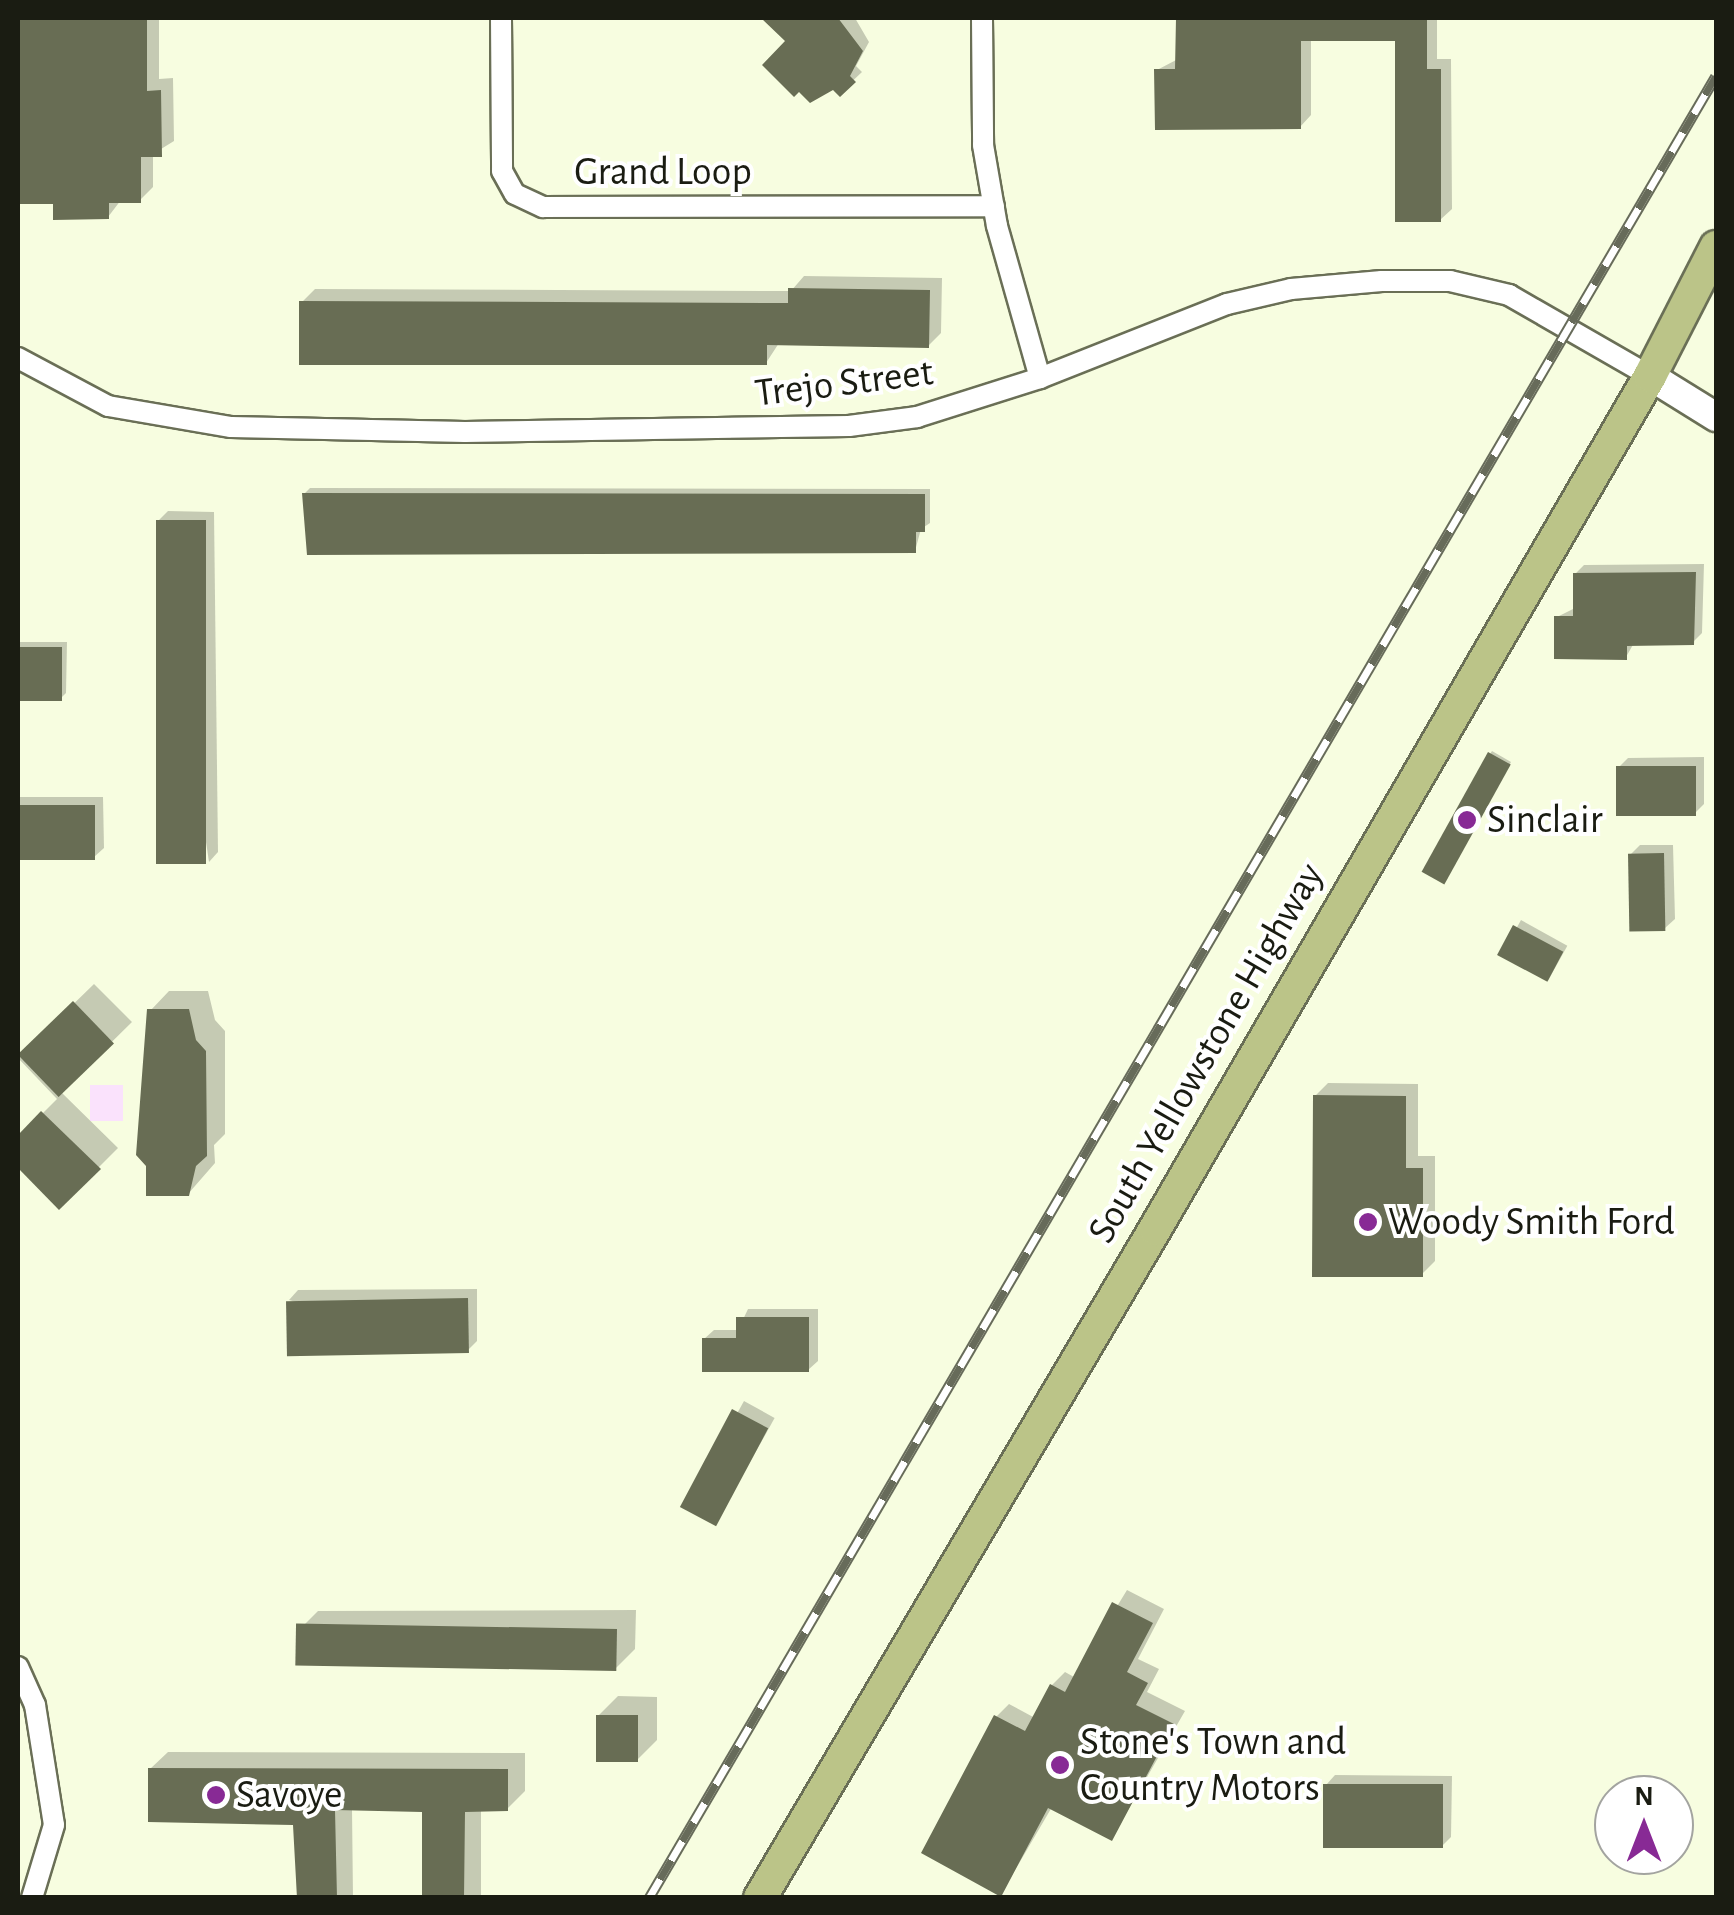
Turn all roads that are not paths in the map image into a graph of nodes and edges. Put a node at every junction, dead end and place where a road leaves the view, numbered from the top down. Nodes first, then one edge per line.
1 (502, 18) edge
2 (982, 18) edge
3 (994, 206) junction
4 (1716, 247) edge
5 (18, 358) edge
6 (1650, 376) junction
7 (1040, 378) junction
8 (1716, 417) edge
9 (18, 1668) edge
10 (32, 1898) edge
11 (760, 1898) edge

1 - 3 street, Grand Loop
2 - 3 street
3 - 7 street
4 - 6 main road, South Yellowstone Highway
5 - 7 street, Trejo Street
6 - 7 street, Trejo Street
6 - 8 street
6 - 11 main road, South Yellowstone Highway
9 - 10 street

